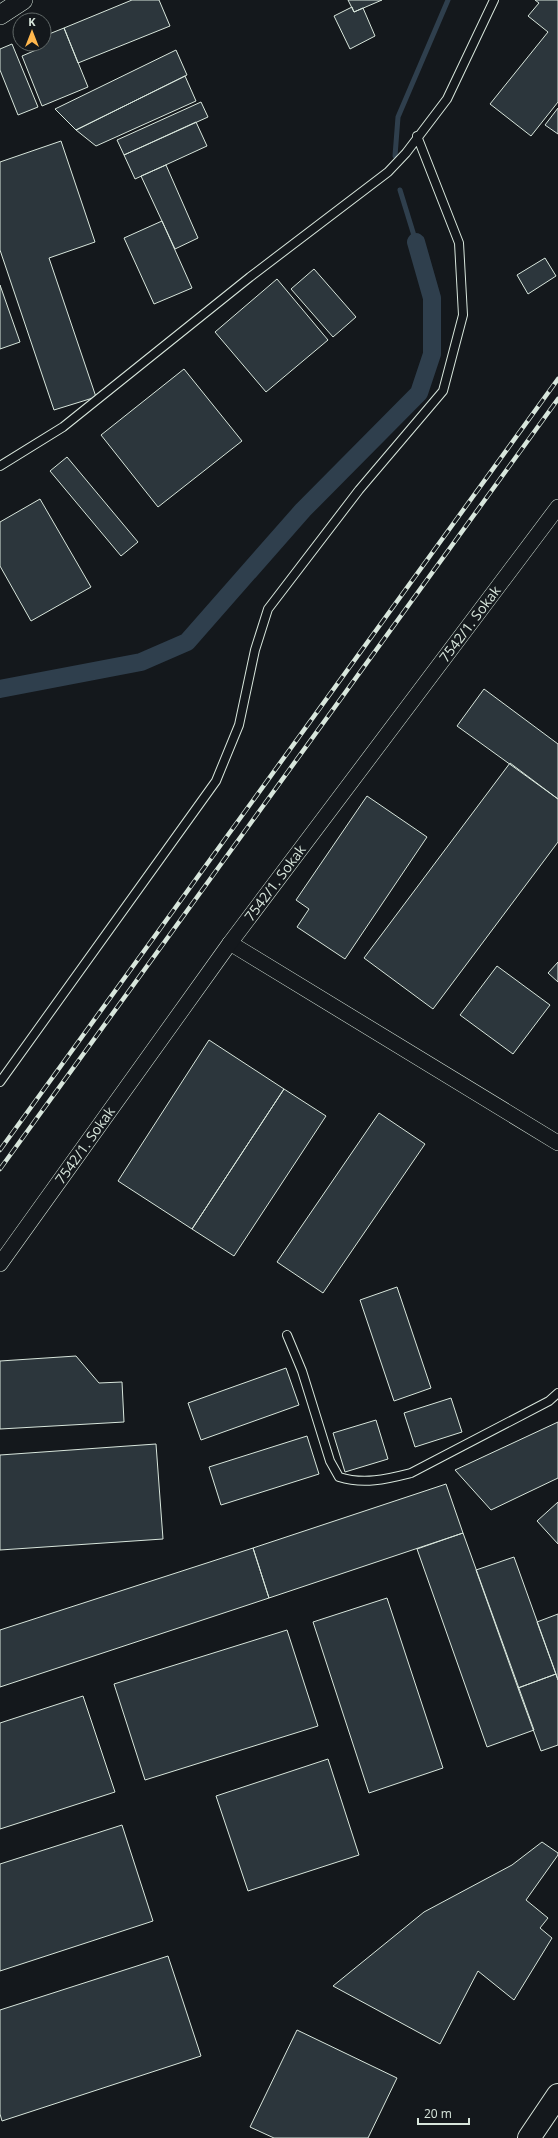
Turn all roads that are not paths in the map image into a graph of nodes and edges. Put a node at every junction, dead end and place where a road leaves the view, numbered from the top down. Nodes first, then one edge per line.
1 (494, 0) edge
2 (417, 136) junction
3 (0, 466) edge
4 (558, 507) edge
5 (230, 943) junction
6 (0, 1082) edge
7 (558, 1143) edge
8 (0, 1264) edge
9 (288, 1335) dead end
10 (558, 1393) edge
11 (558, 2095) edge
12 (528, 2138) edge

1 - 2 lane
2 - 3 lane
2 - 6 lane
4 - 5 street, 7542/1. Sokak
5 - 7 street
5 - 8 street, 7542/1. Sokak
9 - 10 lane
11 - 12 highway

